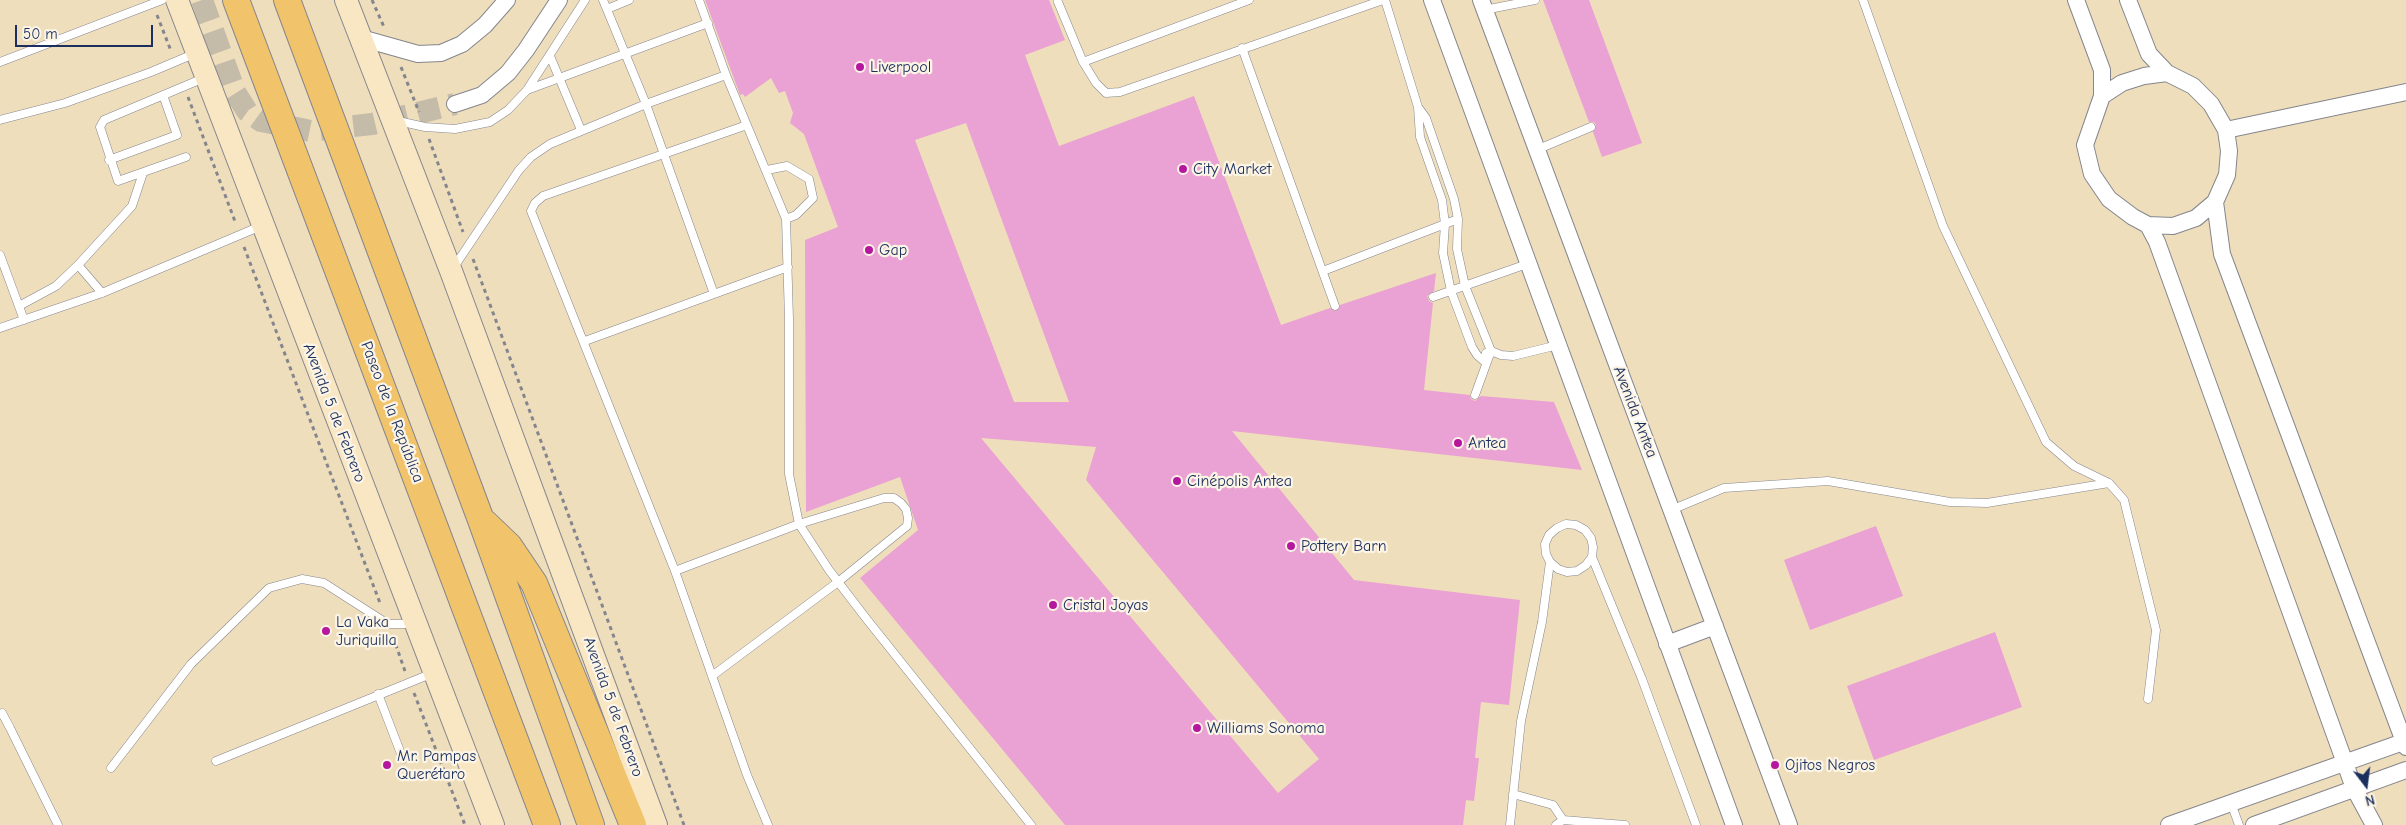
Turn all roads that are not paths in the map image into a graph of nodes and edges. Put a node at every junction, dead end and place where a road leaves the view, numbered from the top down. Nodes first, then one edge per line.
1 (162, 0) edge
2 (177, 0) edge
3 (236, 0) edge
4 (287, 0) edge
5 (296, 0) edge
6 (346, 0) edge
7 (507, 0) edge
8 (558, 0) edge
9 (585, 0) edge
10 (603, 0) edge
11 (629, 0) edge
12 (699, 0) edge
13 (1249, 0) edge
14 (1384, 0) edge
15 (1432, 0) edge
16 (1535, 0) edge
17 (1863, 0) edge
18 (2076, 0) edge
19 (2128, 0) edge
20 (1060, 1) edge
21 (1482, 5) edge
22 (607, 9) junction
23 (708, 23) junction
24 (361, 38) junction
25 (1242, 48) junction
26 (196, 53) junction
27 (308, 53) junction
28 (626, 53) junction
29 (550, 56) junction
30 (0, 62) edge
31 (1084, 62) junction
32 (2167, 73) junction
33 (726, 75) junction
34 (205, 78) junction
35 (558, 79) junction
36 (527, 90) junction
37 (2406, 92) edge
38 (163, 95) junction
39 (2102, 96) junction
40 (455, 104) tunnel mouth
41 (646, 104) junction
42 (1418, 107) junction
43 (0, 120) edge
44 (393, 120) junction
45 (747, 125) junction
46 (1591, 127) dead end
47 (581, 130) junction
48 (2226, 130) junction
49 (1536, 150) junction
50 (664, 153) junction
51 (186, 157) dead end
52 (110, 160) junction
53 (766, 170) junction
54 (144, 173) junction
55 (2215, 202) junction
56 (786, 219) junction
57 (1458, 219) junction
58 (1445, 224) junction
59 (263, 225) junction
60 (2148, 225) junction
61 (0, 255) edge
62 (1527, 264) junction
63 (78, 265) junction
64 (788, 267) junction
65 (1323, 270) junction
66 (451, 271) junction
67 (1465, 286) junction
68 (1451, 291) junction
69 (102, 293) junction
70 (714, 294) junction
71 (1433, 297) dead end
72 (19, 306) junction
73 (1335, 306) dead end
74 (24, 320) junction
75 (0, 328) edge
76 (584, 341) junction
77 (1558, 345) junction
78 (1491, 351) junction
79 (1477, 355) junction
80 (1485, 362) junction
81 (1475, 395) dead end
82 (2109, 483) junction
83 (1671, 510) junction
84 (481, 520) junction
85 (798, 524) junction
86 (1592, 557) junction
87 (1550, 562) junction
88 (676, 571) junction
89 (838, 582) junction
90 (414, 624) junction
91 (1715, 626) junction
92 (1666, 644) junction
93 (433, 673) junction
94 (712, 676) junction
95 (378, 694) junction
96 (2148, 699) dead end
97 (1, 712) edge
98 (2405, 743) edge
99 (402, 759) dead end
100 (216, 761) dead end
101 (2344, 762) junction
102 (111, 768) dead end
103 (2406, 770) edge
104 (2354, 788) junction
105 (1513, 794) junction
106 (2231, 803) junction
107 (1559, 822) edge
108 (58, 825) edge
109 (493, 825) edge
110 (547, 825) edge
111 (591, 825) edge
112 (633, 825) edge
113 (656, 825) edge
114 (768, 825) edge
115 (1031, 825) edge
116 (1510, 825) edge
117 (1625, 825) edge
118 (1696, 825) edge
119 (1734, 825) edge
120 (1789, 825) edge
121 (2169, 825) edge
122 (2238, 825) edge
123 (2254, 825) edge
124 (2374, 825) edge

1 - 30 lane
2 - 26 main road, Avenida 5 de Febrero
3 - 110 highway, Paseo de la República
4 - 27 highway
5 - 27 highway
6 - 24 main road, Avenida 5 de Febrero
7 - 24 street
8 - 40 street
9 - 29 lane
10 - 22 lane
11 - 22 lane
12 - 23 lane
13 - 31 lane
14 - 25 lane
14 - 42 lane
15 - 62 street
16 - 21 lane
17 - 82 lane
18 - 39 street
19 - 32 street
20 - 31 lane
21 - 49 street, Avenida Antea
22 - 28 lane
23 - 28 lane
23 - 33 lane
24 - 44 main road, Avenida 5 de Febrero
25 - 31 lane
25 - 65 lane
26 - 34 main road, Avenida 5 de Febrero
26 - 43 lane
27 - 84 highway
28 - 35 lane
28 - 41 lane
29 - 35 lane
29 - 36 lane
32 - 39 street
32 - 48 street
33 - 41 lane
33 - 45 lane
34 - 38 lane
34 - 59 main road, Avenida 5 de Febrero
35 - 36 lane
35 - 47 lane
36 - 44 lane
37 - 48 street
38 - 52 lane
38 - 52 lane
39 - 60 street
41 - 47 lane
41 - 50 lane
42 - 57 lane
42 - 58 lane
44 - 66 main road, Avenida 5 de Febrero
45 - 50 lane
45 - 53 lane
46 - 49 lane
47 - 66 lane
48 - 55 street
49 - 83 street, Avenida Antea
50 - 70 lane
50 - 76 lane
51 - 54 lane
52 - 54 lane
53 - 56 lane
53 - 56 lane
54 - 63 lane
55 - 60 street
55 - 98 street
56 - 64 lane
57 - 58 lane
57 - 67 lane
58 - 65 lane
58 - 68 lane
59 - 69 lane
59 - 90 main road, Avenida 5 de Febrero
60 - 101 street
61 - 72 lane
62 - 67 lane
62 - 77 street
63 - 69 lane
63 - 72 lane
64 - 70 lane
64 - 85 lane
65 - 73 lane
66 - 113 main road, Avenida 5 de Febrero
67 - 68 lane
67 - 78 lane
68 - 71 lane
68 - 79 lane
69 - 74 lane
70 - 76 lane
72 - 74 lane
74 - 75 lane
76 - 88 lane
77 - 78 lane
77 - 92 street
78 - 79 lane
78 - 80 lane
79 - 80 lane
80 - 81 lane
82 - 83 lane
82 - 96 lane
83 - 91 street, Avenida Antea
84 - 111 highway
84 - 112 highway
85 - 88 lane
85 - 89 lane
85 - 89 lane
86 - 87 lane
86 - 87 lane
86 - 118 lane
87 - 105 lane
88 - 94 lane
89 - 94 lane
89 - 115 lane
90 - 93 main road, Avenida 5 de Febrero
90 - 102 lane
91 - 92 street
91 - 120 street, Avenida Antea
92 - 119 street
93 - 95 lane
93 - 109 main road, Avenida 5 de Febrero
94 - 114 lane
95 - 99 lane
95 - 100 lane
97 - 108 lane
98 - 101 street
101 - 104 street
101 - 106 street
103 - 104 street
104 - 123 street
104 - 124 street
105 - 107 lane
105 - 116 lane
106 - 121 street
106 - 122 lane
107 - 117 lane

